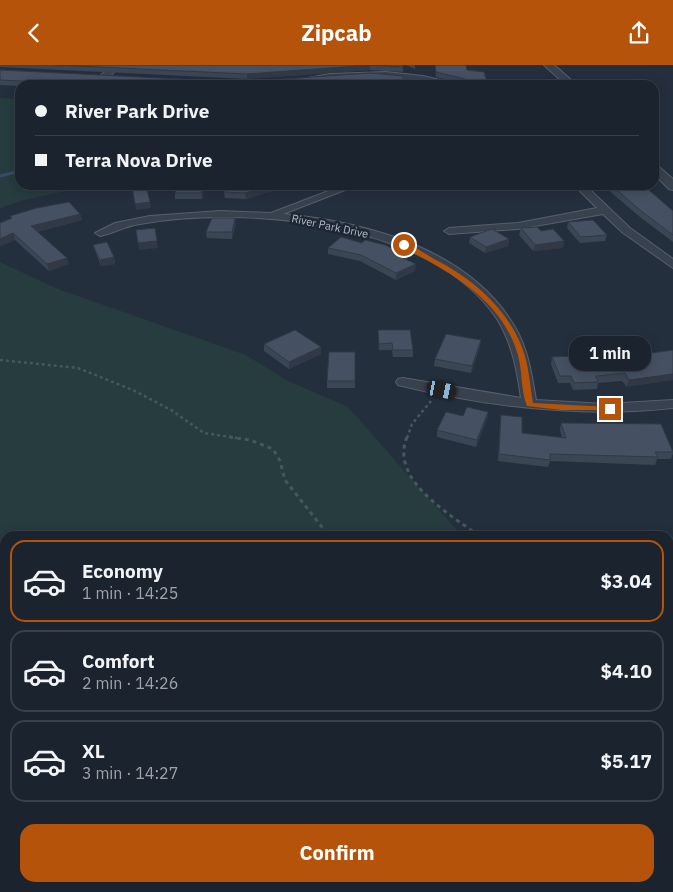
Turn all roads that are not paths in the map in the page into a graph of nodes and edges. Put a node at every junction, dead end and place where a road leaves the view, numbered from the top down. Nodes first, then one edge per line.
1 (117, 65) edge
2 (549, 65) edge
3 (418, 68) dead end
4 (95, 76) edge
5 (413, 76) junction
6 (104, 77) junction
7 (114, 77) edge
8 (302, 79) edge
9 (433, 80) edge
10 (566, 80) edge
11 (659, 173) edge
12 (673, 186) edge
13 (339, 190) edge
14 (584, 190) edge
15 (606, 210) junction
16 (271, 215) junction
17 (449, 231) dead end
18 (100, 233) dead end
19 (673, 265) edge
20 (403, 382) dead end
21 (673, 404) edge
22 (529, 405) junction

1 - 6 street
2 - 10 street
3 - 5 street
4 - 6 street
5 - 8 street
5 - 9 street
6 - 7 street
11 - 12 street
13 - 16 street
14 - 15 street
15 - 17 street
15 - 19 street
16 - 18 street, River Park Drive
16 - 22 street, River Park Drive
20 - 22 street
21 - 22 street

